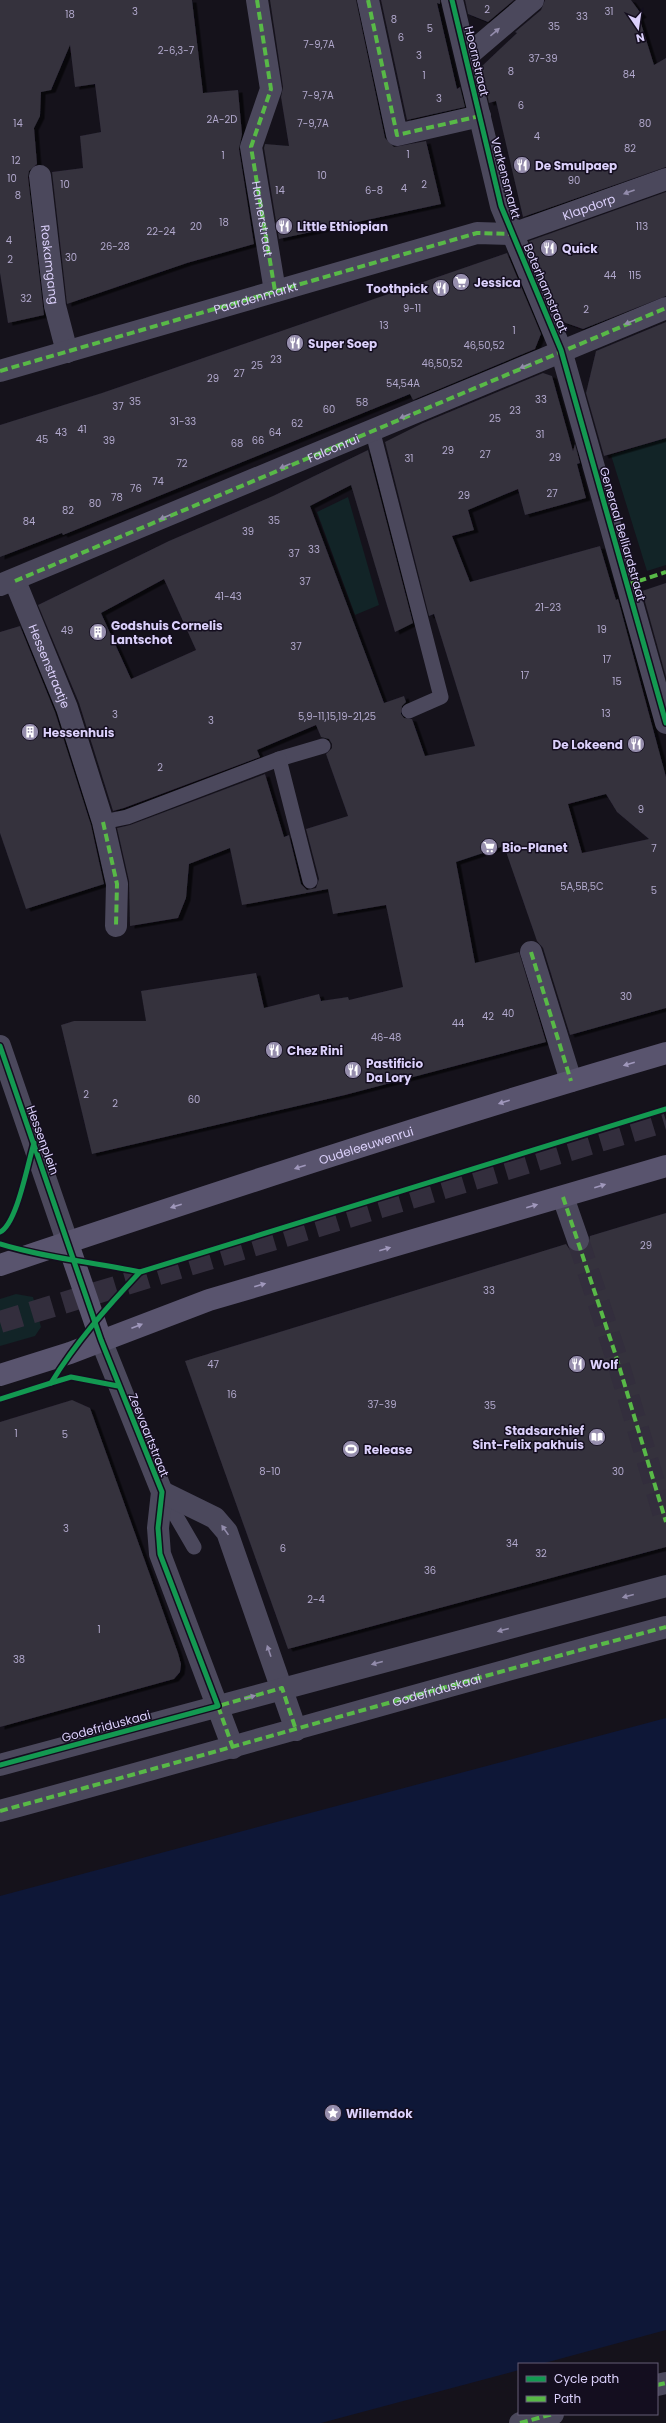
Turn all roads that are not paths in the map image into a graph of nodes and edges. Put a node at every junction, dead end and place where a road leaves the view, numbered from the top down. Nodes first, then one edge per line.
1 (257, 0) edge
2 (368, 0) edge
3 (452, 0) edge
4 (533, 0) edge
5 (466, 57) junction
6 (481, 121) junction
7 (40, 176) dead end
8 (666, 179) edge
9 (512, 234) junction
10 (275, 291) junction
11 (666, 308) edge
12 (561, 350) junction
13 (67, 352) junction
14 (0, 371) edge
15 (372, 429) junction
16 (8, 583) edge
17 (409, 711) dead end
18 (666, 723) edge
19 (324, 746) dead end
20 (279, 759) junction
21 (103, 822) junction
22 (310, 881) dead end
23 (116, 926) dead end
24 (531, 952) dead end
25 (0, 1046) edge
26 (666, 1053) edge
27 (571, 1081) junction
28 (666, 1166) edge
29 (563, 1197) junction
30 (578, 1240) tunnel mouth
31 (67, 1241) junction
32 (0, 1265) edge
33 (101, 1340) junction
34 (0, 1375) edge
35 (162, 1492) junction
36 (194, 1547) dead end
37 (666, 1586) edge
38 (666, 1627) edge
39 (282, 1688) junction
40 (218, 1706) junction
41 (296, 1730) junction
42 (233, 1748) junction
43 (0, 1765) edge
44 (0, 1811) edge
45 (549, 2415) edge
46 (520, 2423) edge

1 - 10 street, Hamerstraat
2 - 6 street
3 - 5 street, Hoornstraat
5 -> 4 street
5 - 6 street, Hoornstraat
6 - 9 street, Varkensmarkt
7 - 13 street, Roskamgang
8 -> 9 street, Klapdorp
9 - 10 street, Paardenmarkt
9 - 12 street, Boterhamstraat
10 - 13 street, Paardenmarkt
11 -> 12 street, Falconrui
12 -> 15 street, Falconrui
12 - 18 street, Generaal Belliardstraat
13 - 14 street, Paardenmarkt
15 -> 16 street, Falconrui
15 - 17 lane
16 - 21 street, Hessenstraatje
19 - 20 lane
20 - 21 lane
20 - 22 lane
21 - 23 street, Hessenstraatje
24 - 27 street
25 - 31 street, Hessenplein
26 -> 27 street, Oudeleeuwenrui
27 -> 31 street, Oudeleeuwenrui
29 -> 28 street
29 - 30 street
33 -> 29 street
31 - 32 street, Oudeleeuwenrui
31 - 33 street, Zeevaartstraat
33 - 34 street
33 - 35 street, Zeevaartstraat
35 - 36 lane
39 -> 35 street, Zeevaartstraat
35 - 40 street, Zeevaartstraat
37 -> 39 street, Godefriduskaai
38 - 41 street, Godefriduskaai
40 -> 39 street, Godefriduskaai
39 - 41 street, Zeevaartstraat
40 - 42 street, Zeevaartstraat
40 - 43 street, Godefriduskaai
41 - 42 street, Godefriduskaai
42 - 44 street, Godefriduskaai
45 - 46 street

